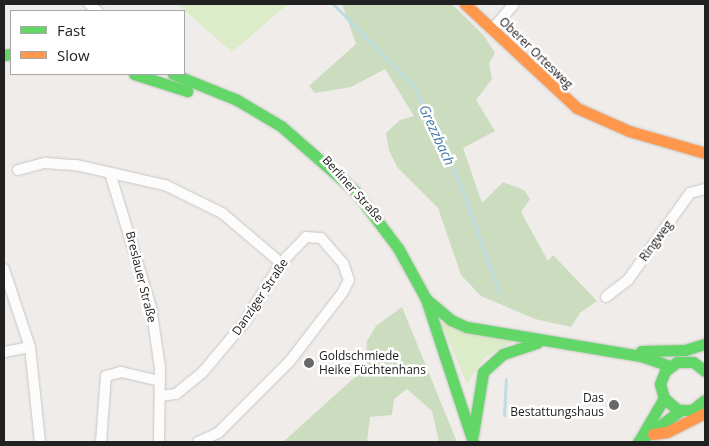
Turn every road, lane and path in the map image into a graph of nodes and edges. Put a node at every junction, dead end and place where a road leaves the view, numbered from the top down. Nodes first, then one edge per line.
1 (465, 4) edge
2 (514, 4) edge
3 (492, 30) junction
4 (137, 75) edge
5 (175, 75) edge
6 (703, 154) edge
7 (18, 170) dead end
8 (110, 173) junction
9 (705, 190) edge
10 (281, 263) junction
11 (4, 269) edge
12 (606, 297) dead end
13 (426, 299) junction
14 (541, 342) junction
15 (705, 344) edge
16 (30, 348) junction
17 (4, 352) edge
18 (618, 353) junction
19 (705, 354) edge
20 (693, 362) junction
21 (670, 366) junction
22 (705, 371) edge
23 (662, 377) junction
24 (160, 381) junction
25 (161, 396) junction
26 (664, 398) junction
27 (705, 400) edge
28 (681, 410) junction
29 (462, 412) junction
30 (705, 413) edge
31 (654, 438) edge
32 (473, 441) edge
33 (40, 442) edge
34 (101, 442) edge
35 (159, 442) edge
36 (198, 442) edge
37 (638, 442) edge

1 - 3 main road, Oberer Ortesweg
2 - 3 street
3 - 6 main road, Oberer Ortesweg
4 - 29 main road, Berliner Straße
5 - 13 main road, Berliner Straße
7 - 8 street
8 - 10 street
8 - 24 street, Breslauer Straße
9 - 12 street, Ringweg
10 - 25 street, Danziger Straße
10 - 36 street, Danziger Straße
11 - 16 street
13 - 14 main road
13 - 29 main road, Berliner Straße
14 - 18 main road
14 - 32 main road
15 - 18 main road
16 - 17 street
16 - 33 street
18 - 21 main road
18 - 23 main road
19 - 20 main road
20 - 21 main road
20 - 22 main road
21 - 23 main road
23 - 26 main road
24 - 25 street, Breslauer Straße
24 - 34 street
25 - 35 street, Breslauer Straße
26 - 28 main road
26 - 37 main road
27 - 28 main road
28 - 31 main road
29 - 32 main road, Berliner Straße
30 - 31 main road
31 - 37 main road

